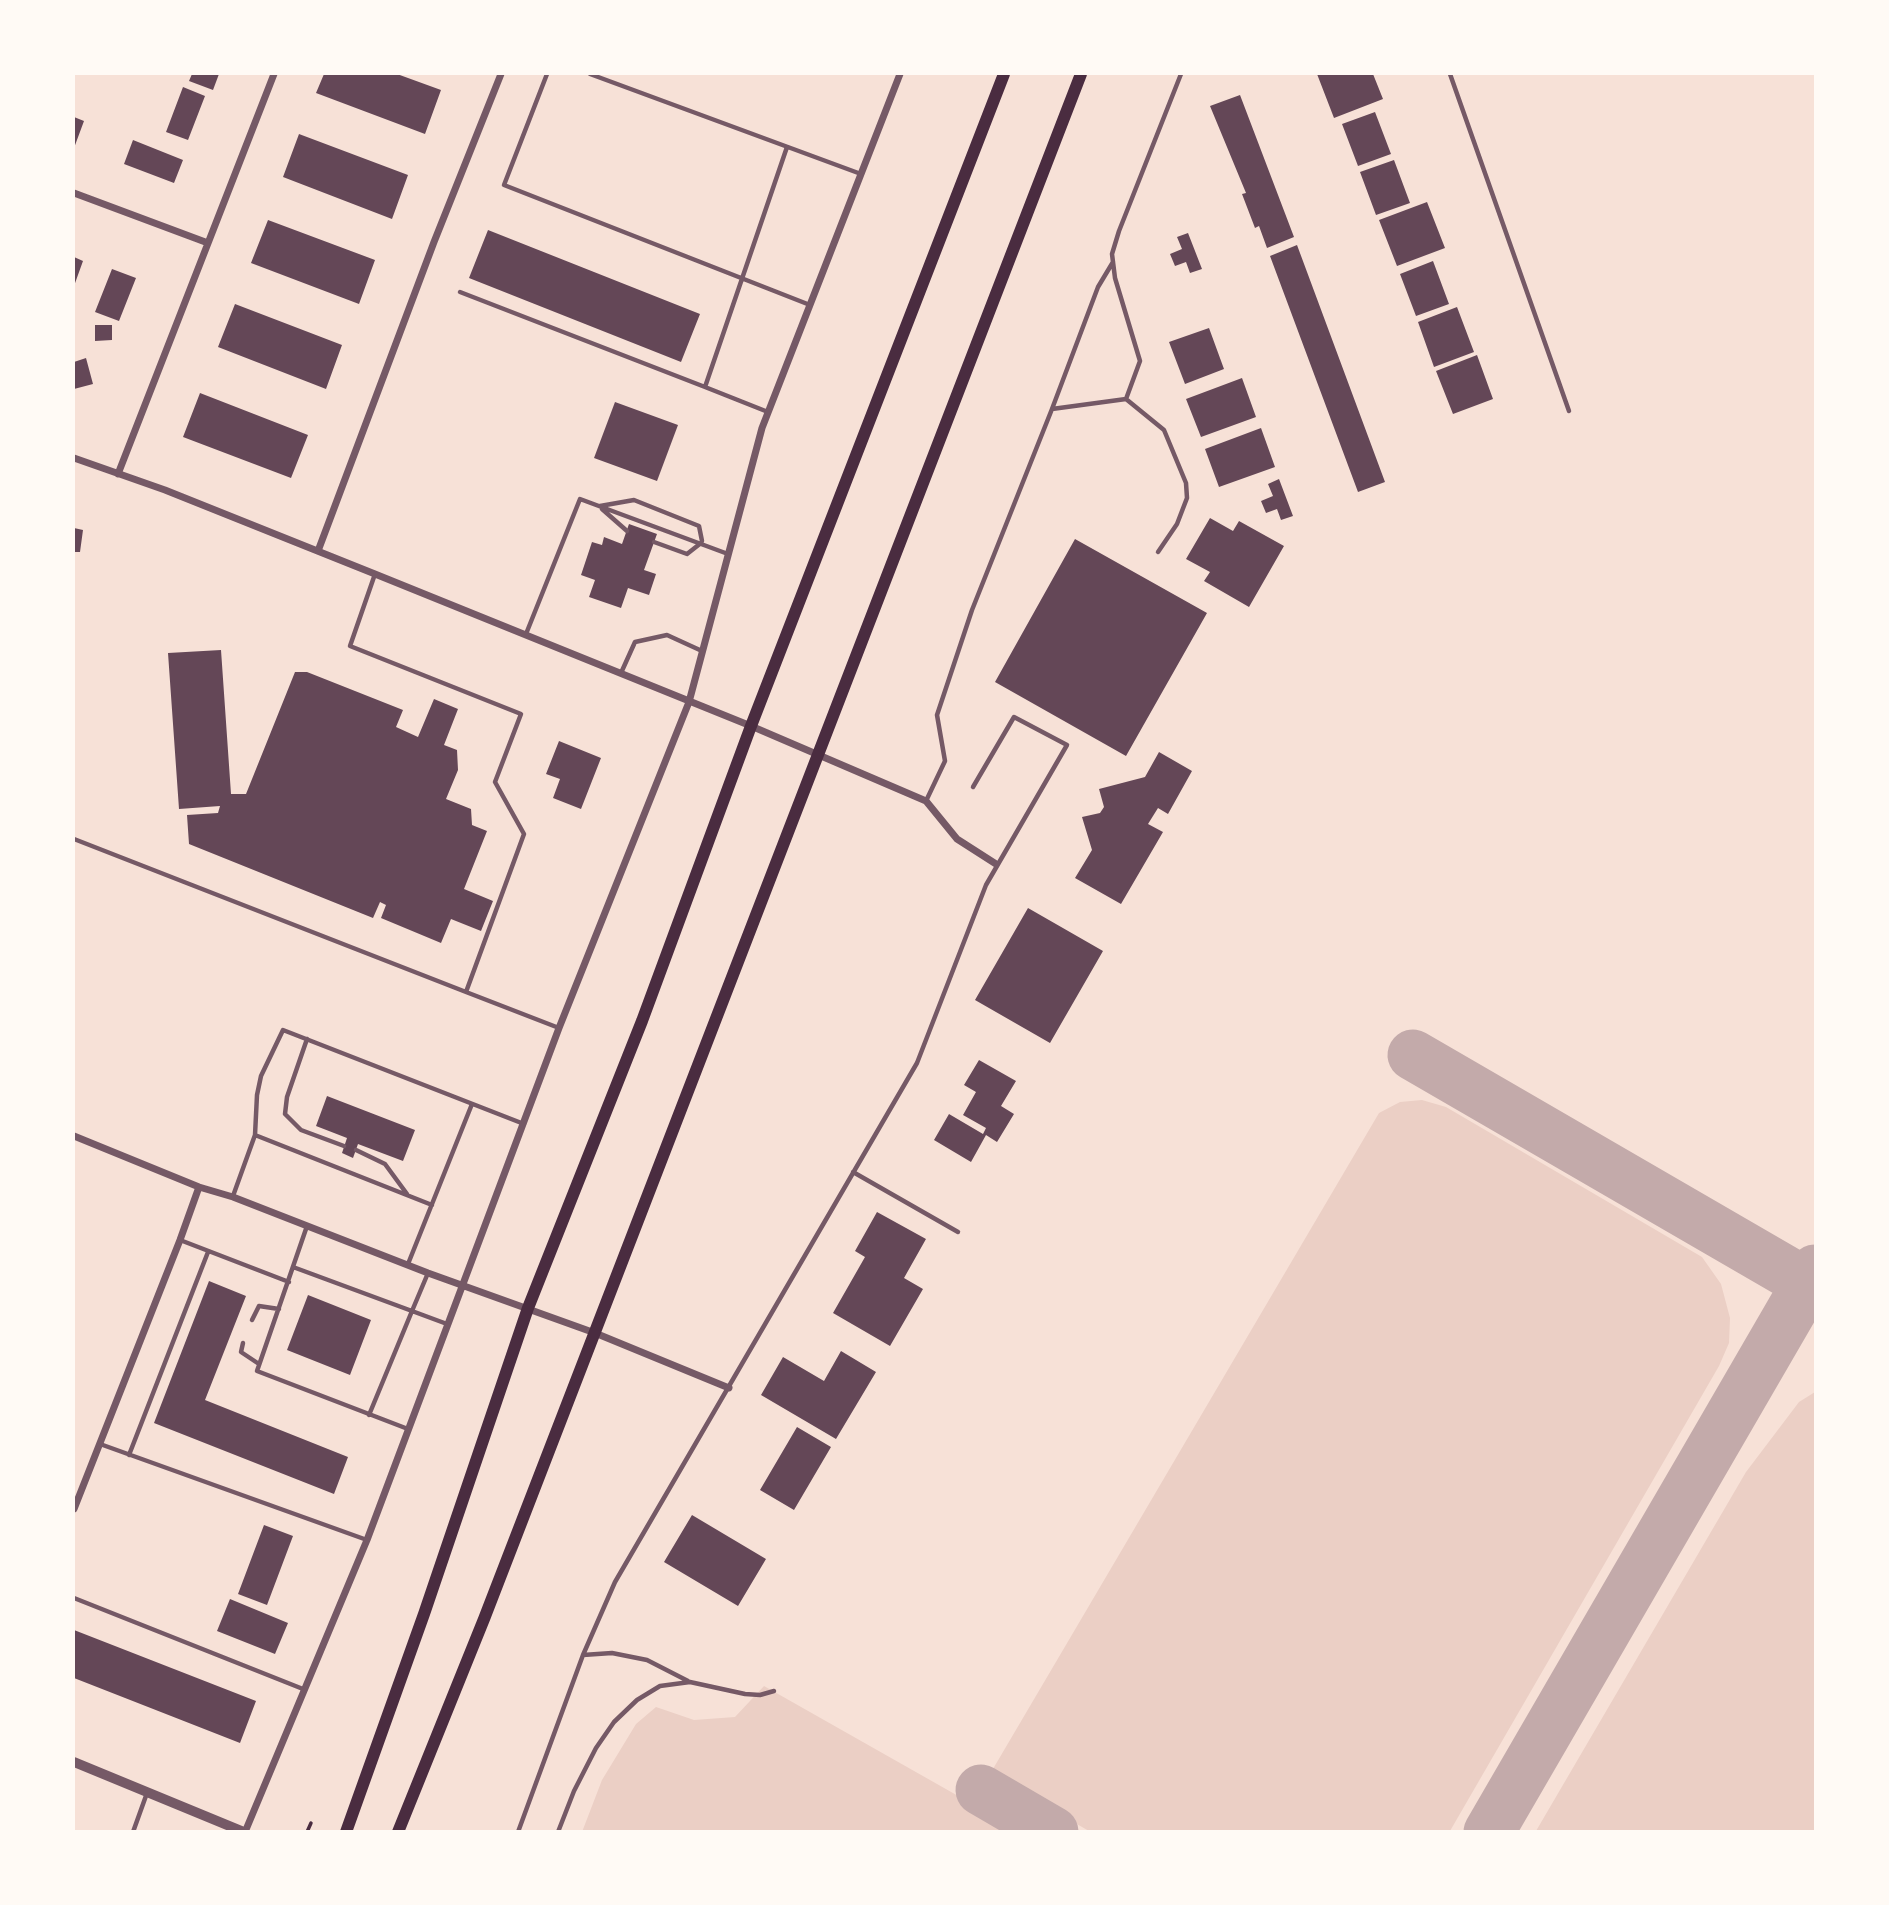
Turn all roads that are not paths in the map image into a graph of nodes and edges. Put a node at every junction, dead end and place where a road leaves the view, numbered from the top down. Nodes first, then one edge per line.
1 (274, 74) edge
2 (501, 74) edge
3 (547, 74) edge
4 (590, 74) edge
5 (900, 74) edge
6 (1004, 74) edge
7 (1082, 74) edge
8 (1181, 74) edge
9 (1450, 74) edge
10 (788, 147) junction
11 (861, 174) junction
12 (74, 193) edge
13 (208, 243) junction
14 (1113, 262) junction
15 (742, 278) junction
16 (460, 292) dead end
17 (811, 305) junction
18 (705, 387) junction
19 (1126, 399) junction
20 (1052, 409) junction
21 (1569, 411) dead end
22 (768, 412) junction
23 (74, 458) edge
24 (118, 474) junction
25 (599, 506) junction
26 (627, 531) dead end
27 (654, 541) dead end
28 (702, 542) junction
29 (318, 551) junction
30 (1158, 552) dead end
31 (728, 554) junction
32 (375, 573) junction
33 (526, 635) junction
34 (702, 650) junction
35 (621, 674) junction
36 (689, 702) junction
37 (751, 726) junction
38 (818, 754) junction
39 (973, 787) dead end
40 (926, 801) junction
41 (74, 839) edge
42 (996, 864) junction
43 (466, 992) junction
44 (559, 1028) junction
45 (307, 1039) junction
46 (472, 1104) junction
47 (524, 1124) junction
48 (255, 1135) junction
49 (74, 1136) edge
50 (344, 1146) dead end
51 (356, 1150) dead end
52 (853, 1172) junction
53 (199, 1187) junction
54 (408, 1196) junction
55 (233, 1197) junction
56 (432, 1205) junction
57 (307, 1225) junction
58 (958, 1231) dead end
59 (180, 1240) junction
60 (208, 1252) junction
61 (408, 1264) junction
62 (293, 1267) junction
63 (428, 1273) junction
64 (289, 1282) junction
65 (462, 1285) junction
66 (528, 1308) junction
67 (279, 1309) junction
68 (412, 1311) junction
69 (252, 1320) dead end
70 (448, 1324) junction
71 (594, 1333) junction
72 (243, 1343) dead end
73 (259, 1364) junction
74 (729, 1388) junction
75 (369, 1415) junction
76 (408, 1429) junction
77 (99, 1444) junction
78 (129, 1455) junction
79 (74, 1509) edge
80 (367, 1540) junction
81 (74, 1598) edge
82 (583, 1655) junction
83 (690, 1682) junction
84 (303, 1689) junction
85 (774, 1691) dead end
86 (74, 1762) edge
87 (147, 1792) junction
88 (133, 1832) edge
89 (245, 1832) edge
90 (346, 1832) edge
91 (398, 1832) edge
92 (518, 1832) edge
93 (558, 1832) edge

1 - 13 street
2 - 29 street
3 - 15 lane
4 - 10 lane
5 - 11 street
6 - 37 main road
7 - 38 main road
8 - 14 lane
9 - 21 lane
10 - 11 lane
10 - 15 lane
11 - 17 street
12 - 13 street
13 - 24 street
14 - 19 lane
14 - 20 lane
15 - 17 lane
15 - 18 lane
16 - 18 lane
17 - 22 street
18 - 22 lane
19 - 20 lane
19 - 30 lane
20 - 40 lane
22 - 31 street
23 - 24 street
24 - 29 street
25 - 26 lane
25 - 28 lane
25 - 28 lane
25 - 33 lane
27 - 28 lane
28 - 31 lane
29 - 32 street
31 - 34 street
32 - 33 street
32 - 43 lane
33 - 35 street
34 - 35 lane
34 - 36 street
35 - 36 street
36 - 37 street
36 - 44 street
37 - 38 street
37 - 66 main road
38 - 40 street
38 - 71 main road
39 - 42 lane
40 - 42 street
41 - 43 lane
42 - 52 lane
43 - 44 lane
44 - 47 street
45 - 46 lane
45 - 48 lane
45 - 50 lane
46 - 47 lane
46 - 56 lane
47 - 65 street
48 - 54 lane
48 - 55 lane
49 - 53 street
51 - 54 lane
52 - 58 lane
52 - 74 lane
53 - 55 street
53 - 59 street
54 - 56 lane
55 - 57 street
56 - 61 lane
57 - 61 street
57 - 62 lane
59 - 60 lane
59 - 77 street
60 - 64 lane
60 - 78 lane
61 - 63 street
62 - 64 lane
62 - 68 lane
63 - 65 street
63 - 68 lane
64 - 67 lane
65 - 66 street
65 - 70 street
66 - 71 street
66 - 90 main road
67 - 69 lane
67 - 73 lane
68 - 70 lane
68 - 75 lane
70 - 76 street
71 - 74 street
71 - 91 main road
72 - 73 lane
73 - 75 lane
74 - 82 lane
75 - 76 lane
76 - 80 street
77 - 78 lane
77 - 79 street
78 - 80 lane
80 - 84 street
81 - 84 lane
82 - 83 lane
82 - 92 lane
83 - 85 lane
83 - 93 lane
84 - 89 street
86 - 87 street
87 - 88 lane
87 - 89 street

